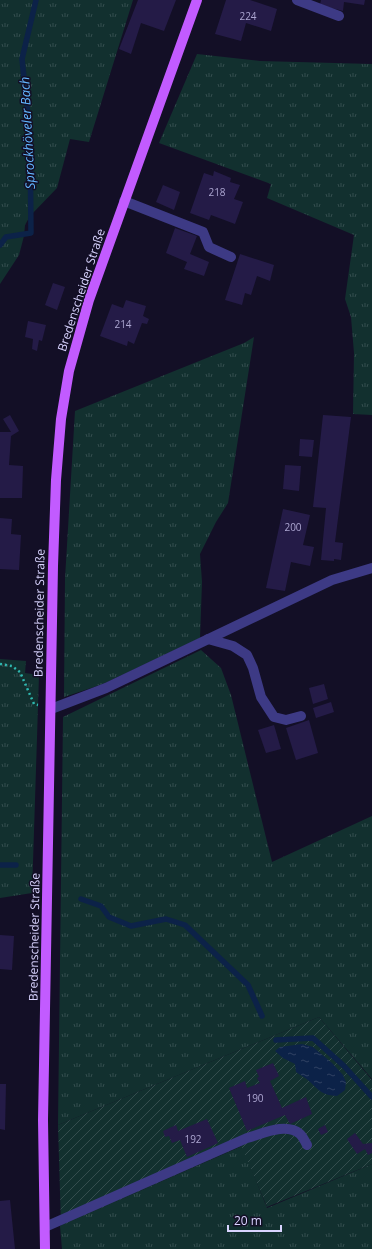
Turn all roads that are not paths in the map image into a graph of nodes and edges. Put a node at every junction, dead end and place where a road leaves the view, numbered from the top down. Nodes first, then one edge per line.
1 (197, 0) edge
2 (297, 0) edge
3 (339, 16) dead end
4 (124, 201) junction
5 (231, 257) dead end
6 (372, 568) edge
7 (208, 639) junction
8 (51, 709) junction
9 (301, 716) dead end
10 (307, 1144) dead end
11 (45, 1227) junction
12 (45, 1249) edge

1 - 4 main road, Bredenscheider Straße
2 - 3 lane
4 - 5 lane
4 - 8 main road, Bredenscheider Straße
6 - 7 lane
7 - 8 lane
7 - 9 lane
8 - 11 main road, Bredenscheider Straße
10 - 11 lane
11 - 12 main road, Bredenscheider Straße

